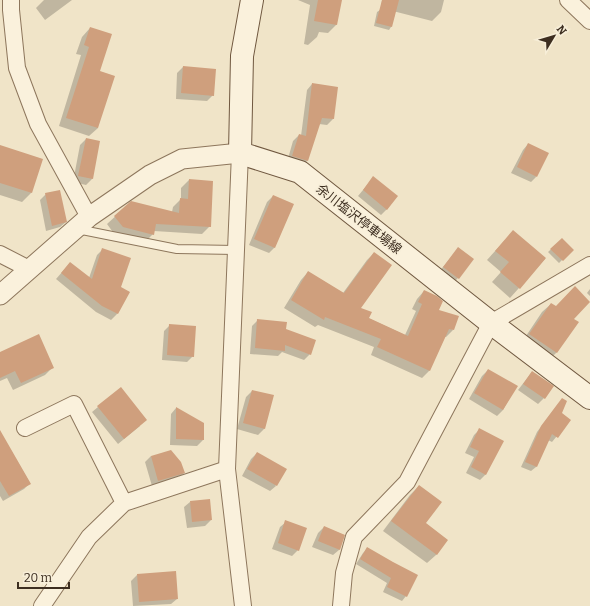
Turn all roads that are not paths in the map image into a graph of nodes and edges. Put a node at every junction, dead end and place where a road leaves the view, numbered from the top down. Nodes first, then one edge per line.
1 (11, 0) edge
2 (252, 0) edge
3 (568, 0) edge
4 (590, 21) edge
5 (240, 153) junction
6 (82, 223) junction
7 (236, 250) junction
8 (0, 254) edge
9 (590, 265) edge
10 (29, 269) junction
11 (0, 295) edge
12 (491, 323) junction
13 (590, 398) edge
14 (25, 428) dead end
15 (227, 469) junction
16 (124, 503) junction
17 (42, 606) edge
18 (243, 606) edge
19 (341, 606) edge

1 - 6 street
2 - 5 main road
3 - 4 street
5 - 6 street
5 - 7 street
5 - 12 main road, 余川塩沢停車場線
6 - 7 lane
6 - 10 street
7 - 15 street
8 - 10 street
9 - 12 street
10 - 11 street
12 - 13 main road, 余川塩沢停車場線
12 - 19 street
14 - 16 street
15 - 16 street
15 - 18 street
16 - 17 street

